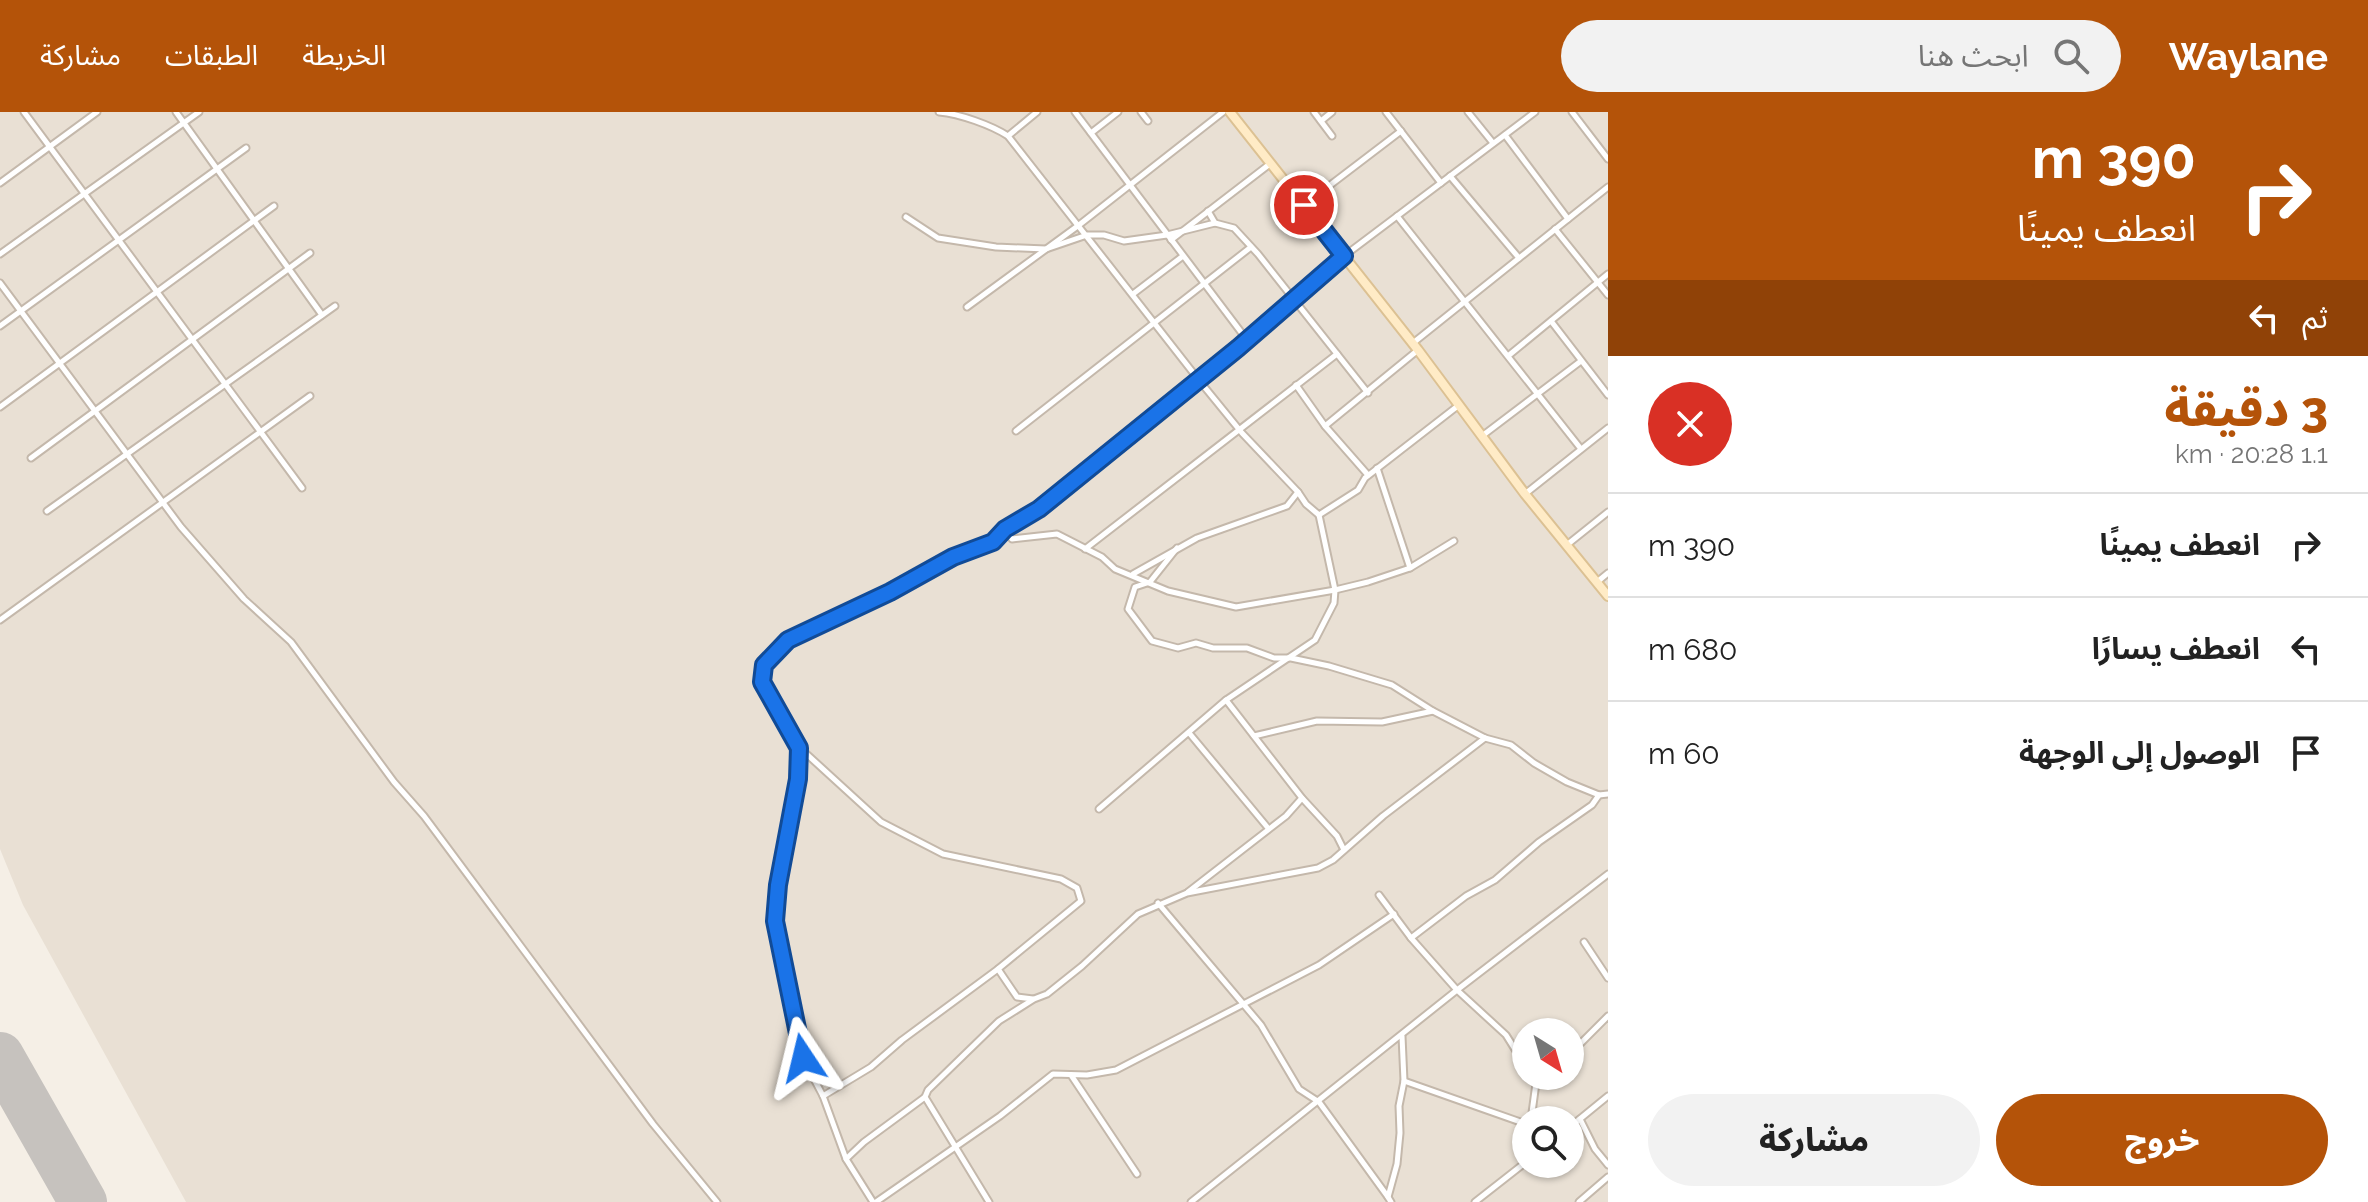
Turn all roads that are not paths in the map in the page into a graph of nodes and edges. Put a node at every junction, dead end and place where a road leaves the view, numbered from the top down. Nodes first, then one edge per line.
1 (24, 112) edge
2 (97, 112) edge
3 (176, 112) edge
4 (199, 112) edge
5 (939, 112) edge
6 (1037, 112) edge
7 (1075, 112) edge
8 (1118, 112) edge
9 (1141, 112) edge
10 (1223, 112) edge
11 (1230, 112) edge
12 (1314, 112) edge
13 (1332, 112) edge
14 (1386, 112) edge
15 (1468, 112) edge
16 (1535, 112) edge
17 (1572, 112) edge
18 (1148, 121) dead end
19 (1321, 121) junction
20 (184, 123) junction
21 (1401, 131) junction
22 (1091, 133) junction
23 (1505, 135) junction
24 (1008, 136) junction
25 (1332, 136) dead end
26 (1493, 143) junction
27 (50, 147) junction
28 (246, 148) dead end
29 (1608, 159) edge
30 (1271, 163) junction
31 (217, 168) junction
32 (1450, 176) junction
33 (0, 183) edge
34 (1441, 183) junction
35 (1130, 186) junction
36 (1608, 187) edge
37 (84, 194) junction
38 (1304, 205) junction
39 (274, 206) dead end
40 (1208, 211) junction
41 (1397, 216) junction
42 (906, 217) dead end
43 (1568, 219) junction
44 (255, 220) junction
45 (1215, 223) junction
46 (1079, 225) junction
47 (1555, 229) junction
48 (1182, 231) junction
49 (1087, 235) junction
50 (1169, 237) junction
51 (119, 240) junction
52 (1251, 247) junction
53 (1046, 249) junction
54 (310, 253) dead end
55 (0, 254) edge
56 (1183, 256) junction
57 (1344, 256) junction
58 (1519, 258) junction
59 (289, 269) junction
60 (1608, 274) edge
61 (1598, 282) junction
62 (0, 283) edge
63 (1204, 284) junction
64 (157, 292) junction
65 (1133, 294) junction
66 (1608, 295) edge
67 (1293, 300) junction
68 (1465, 302) junction
69 (335, 306) dead end
70 (967, 307) dead end
71 (21, 312) junction
72 (322, 315) junction
73 (1551, 321) junction
74 (1155, 323) junction
75 (0, 326) edge
76 (193, 339) junction
77 (1247, 340) junction
78 (1415, 347) junction
79 (1337, 354) junction
80 (1508, 356) junction
81 (1581, 361) junction
82 (60, 363) junction
83 (1198, 379) junction
84 (226, 384) junction
85 (1296, 385) junction
86 (1368, 393) junction
87 (1538, 394) junction
88 (1608, 395) edge
89 (310, 396) dead end
90 (1459, 405) junction
91 (0, 407) edge
92 (95, 411) junction
93 (1325, 426) junction
94 (1239, 429) junction
95 (1606, 430) edge
96 (1016, 431) dead end
97 (262, 433) junction
98 (1482, 436) junction
99 (1608, 438) edge
100 (1581, 449) junction
101 (127, 454) junction
102 (31, 458) dead end
103 (1377, 468) junction
104 (1368, 475) junction
105 (302, 488) dead end
106 (1298, 492) junction
107 (1525, 494) junction
108 (164, 503) junction
109 (47, 511) dead end
110 (1608, 512) edge
111 (1319, 515) junction
112 (1005, 529) junction
113 (1454, 541) dead end
114 (1568, 544) junction
115 (1177, 548) junction
116 (1084, 549) junction
117 (1410, 568) junction
118 (1608, 573) edge
119 (1133, 574) junction
120 (1150, 582) junction
121 (1596, 582) junction
122 (1335, 590) junction
123 (1608, 596) edge
124 (0, 620) edge
125 (1291, 658) junction
126 (1226, 700) junction
127 (1433, 711) junction
128 (1190, 734) junction
129 (1254, 736) junction
130 (1485, 738) junction
131 (799, 748) junction
132 (1608, 794) edge
133 (1599, 795) junction
134 (1302, 798) junction
135 (1099, 809) dead end
136 (1268, 828) junction
137 (1344, 850) junction
138 (1608, 874) edge
139 (1187, 893) junction
140 (1379, 895) dead end
141 (1158, 903) junction
142 (1394, 914) junction
143 (1411, 938) junction
144 (1584, 942) dead end
145 (998, 969) junction
146 (1608, 978) edge
147 (1457, 990) junction
148 (1034, 999) junction
149 (1244, 1003) junction
150 (1608, 1016) edge
151 (1402, 1036) junction
152 (1584, 1040) edge
153 (1512, 1045) edge
154 (1070, 1074) junction
155 (1404, 1081) junction
156 (823, 1096) junction
157 (1608, 1096) edge
158 (925, 1097) junction
159 (1319, 1102) junction
160 (1584, 1116) edge
161 (1512, 1119) edge
162 (1584, 1126) edge
163 (954, 1146) junction
164 (846, 1159) junction
165 (1608, 1165) edge
166 (1512, 1173) edge
167 (1137, 1174) dead end
168 (1608, 1177) edge
169 (1389, 1200) edge
170 (717, 1202) edge
171 (875, 1202) edge
172 (989, 1202) edge
173 (1191, 1202) edge
174 (1475, 1202) edge
175 (1579, 1202) edge

1 - 27 street
2 - 27 street
3 - 20 street
4 - 20 street
5 - 24 street
6 - 24 street
7 - 22 street
8 - 22 street
9 - 18 street
10 - 35 street
11 - 30 main road
12 - 19 street
13 - 19 street
14 - 21 street
15 - 26 street
16 - 23 street
17 - 29 street
19 - 25 street
20 - 31 street
20 - 37 street
21 - 34 street
21 - 38 street
22 - 35 street
23 - 26 street
23 - 43 street
24 - 46 street
26 - 32 street
27 - 33 street
27 - 37 street
28 - 31 street
30 - 38 main road
30 - 40 street
31 - 44 street
31 - 51 street
32 - 34 street
32 - 58 street
34 - 41 street
35 - 46 street
35 - 50 street
36 - 43 street
37 - 51 street
37 - 55 street
38 - 57 main road
39 - 44 street
40 - 45 street
40 - 48 street
41 - 57 street
41 - 68 street
42 - 53 street
43 - 47 street
44 - 59 street
44 - 64 street
45 - 48 street
45 - 52 street
46 - 49 street
46 - 53 street
47 - 58 street
47 - 61 street
48 - 50 street
49 - 50 street
49 - 53 street
49 - 65 street
50 - 56 street
51 - 64 street
51 - 71 street
52 - 63 street
52 - 67 street
53 - 70 street
54 - 59 street
56 - 63 street
56 - 65 street
57 - 67 street
57 - 78 main road
58 - 68 street
59 - 72 street
59 - 76 street
60 - 61 street
61 - 66 street
61 - 73 street
62 - 71 street
63 - 74 street
63 - 77 street
64 - 76 street
64 - 82 street
65 - 74 street
67 - 77 street
67 - 79 street
68 - 78 street
68 - 80 street
69 - 72 street
71 - 75 street
71 - 82 street
72 - 84 street
73 - 80 street
73 - 81 street
74 - 83 street
74 - 96 street
76 - 84 street
76 - 92 street
77 - 83 street
78 - 86 street
78 - 90 main road
79 - 85 street
79 - 86 street
80 - 87 street
81 - 87 street
81 - 88 street
82 - 91 street
82 - 92 street
83 - 94 street
83 - 112 street
84 - 97 street
84 - 101 street
85 - 93 street
85 - 94 street
86 - 93 street
87 - 98 street
87 - 100 street
89 - 97 street
90 - 98 main road
90 - 103 street
92 - 101 street
92 - 102 street
93 - 104 street
94 - 106 street
94 - 116 street
95 - 99 street
95 - 100 street
97 - 105 street
97 - 108 street
98 - 107 main road
100 - 107 street
101 - 108 street
101 - 109 street
103 - 104 street
103 - 117 street
104 - 111 street
106 - 111 street
106 - 115 street
107 - 114 main road
108 - 124 street
108 - 170 street
110 - 114 street
111 - 122 street
112 - 116 street
112 - 131 street
113 - 117 street
114 - 121 main road
115 - 119 street
115 - 120 street
116 - 119 street
117 - 122 street
118 - 121 street
119 - 120 street
120 - 122 street
120 - 125 street
121 - 123 main road
122 - 125 street
125 - 126 street
125 - 127 street
126 - 128 street
126 - 129 street
127 - 129 street
127 - 130 street
128 - 135 street
128 - 136 street
129 - 134 street
130 - 133 street
130 - 137 street
131 - 145 street
131 - 156 street
132 - 133 street
133 - 143 street
134 - 136 street
134 - 137 street
136 - 139 street
137 - 139 street
138 - 147 street
139 - 141 street
140 - 142 street
141 - 148 street
141 - 149 street
142 - 143 street
142 - 149 street
143 - 147 street
144 - 146 street
145 - 148 street
145 - 156 street
147 - 151 street
147 - 153 street
148 - 158 street
149 - 154 street
149 - 159 street
150 - 152 street
151 - 155 street
151 - 159 street
154 - 163 street
154 - 167 street
155 - 161 street
155 - 169 street
156 - 164 street
157 - 160 street
158 - 163 street
158 - 164 street
159 - 169 street
159 - 173 street
162 - 165 street
163 - 171 street
163 - 172 street
164 - 171 street
166 - 174 street
168 - 175 street

